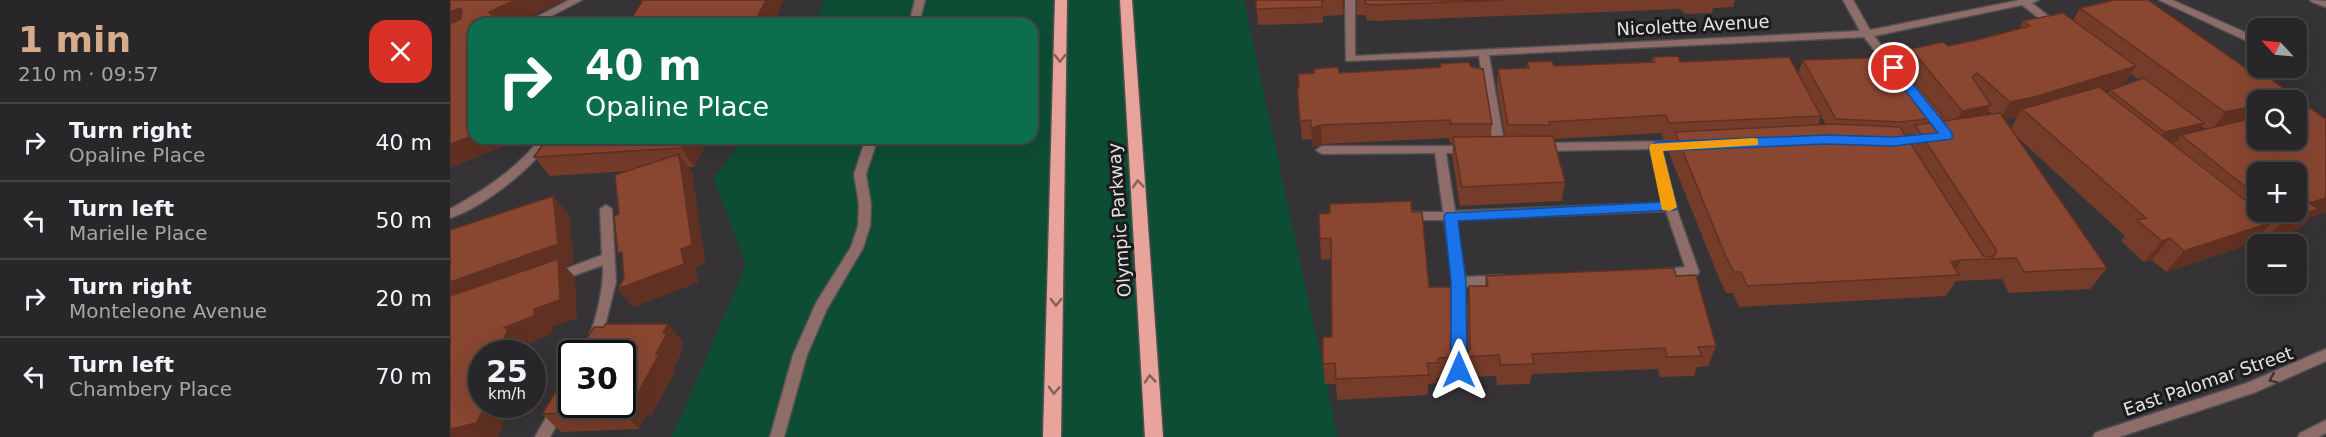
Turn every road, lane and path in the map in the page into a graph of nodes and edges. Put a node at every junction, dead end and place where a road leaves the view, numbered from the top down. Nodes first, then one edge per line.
1 (578, 0) edge
2 (920, 0) edge
3 (1060, 0) edge
4 (1126, 0) edge
5 (1350, 0) edge
6 (1848, 0) edge
7 (2164, 0) edge
8 (2315, 0) edge
9 (2029, 1) edge
10 (2326, 4) edge
11 (540, 18) edge
12 (916, 18) edge
13 (1867, 34) junction
14 (2071, 37) edge
15 (2247, 37) edge
16 (1483, 52) junction
17 (1904, 80) edge
18 (543, 144) edge
19 (870, 144) edge
20 (1701, 145) edge
21 (1533, 147) edge
22 (1656, 147) junction
23 (1322, 150) dead end
24 (1440, 150) junction
25 (1670, 207) junction
26 (606, 209) dead end
27 (450, 214) edge
28 (1394, 216) edge
29 (1450, 216) junction
30 (609, 258) junction
31 (1646, 274) edge
32 (1517, 279) edge
33 (541, 282) edge
34 (1458, 282) junction
35 (595, 340) edge
36 (2326, 355) edge
37 (1459, 370) dead end
38 (558, 409) edge
39 (2326, 426) edge
40 (542, 437) edge
41 (777, 437) edge
42 (1052, 437) edge
43 (1154, 437) edge
44 (2100, 437) edge
45 (2305, 437) edge

1 - 11 street
2 - 12 street
3 -> 42 main road
43 -> 4 main road, Olympic Parkway
5 - 16 street, Nicolette Avenue
6 - 13 street
7 - 15 street
8 - 10 street
9 - 13 street, Nicolette Avenue
9 - 14 street
13 - 16 street, Nicolette Avenue
13 - 17 street
16 - 24 street
18 - 27 street
19 - 41 street
20 - 22 street
21 - 22 street
22 - 25 street
23 - 24 street
24 - 29 street
25 - 29 street
25 - 31 street
26 - 30 street
28 - 29 street
29 - 34 street
30 - 33 street
30 - 35 street
32 - 34 street
34 - 37 street
36 -> 44 street, East Palomar Street
38 - 40 street
39 - 45 street

